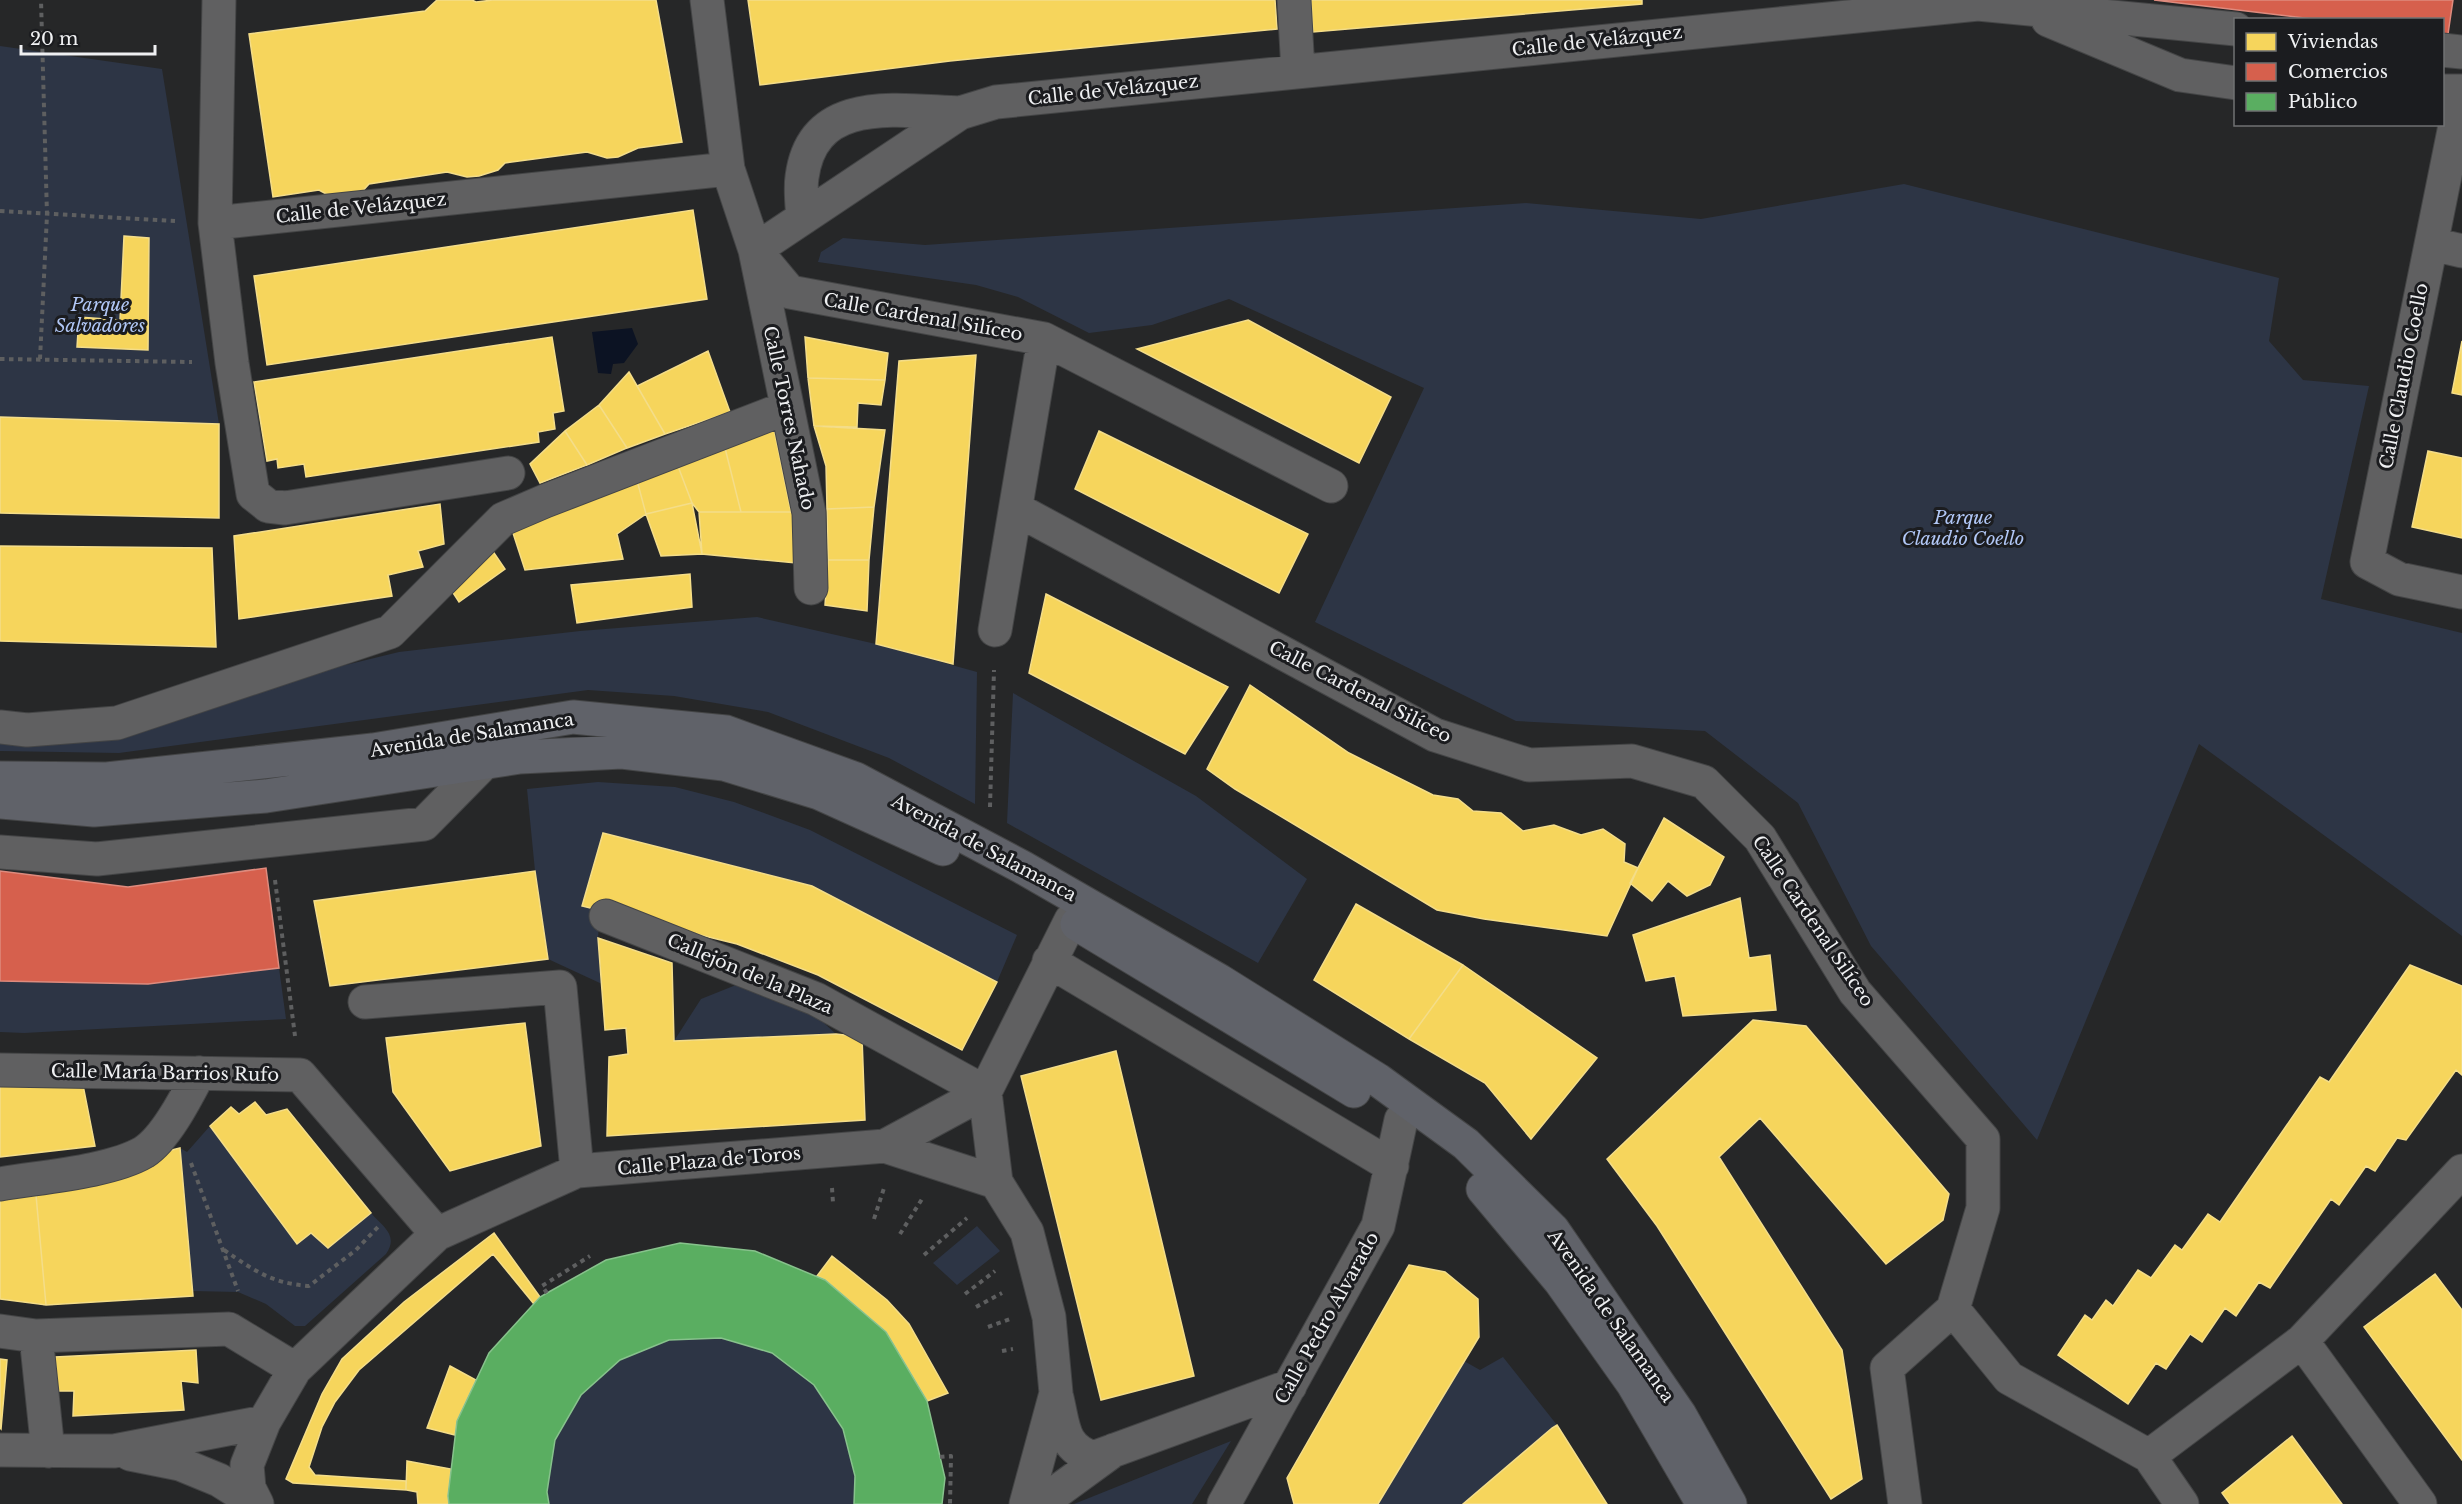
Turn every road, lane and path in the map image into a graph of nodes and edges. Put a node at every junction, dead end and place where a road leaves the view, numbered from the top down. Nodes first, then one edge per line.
1 (41, 0) edge
2 (219, 0) edge
3 (707, 0) edge
4 (1294, 0) edge
5 (2016, 7) junction
6 (2234, 29) edge
7 (2444, 50) edge
8 (2462, 52) edge
9 (1298, 72) junction
10 (2234, 83) edge
11 (2444, 90) edge
12 (2462, 91) edge
13 (960, 113) junction
14 (728, 170) junction
15 (0, 211) edge
16 (47, 215) junction
17 (803, 218) junction
18 (215, 223) junction
19 (2447, 247) edge
20 (755, 250) junction
21 (1044, 339) junction
22 (0, 359) edge
23 (40, 359) junction
24 (232, 363) junction
25 (786, 408) junction
26 (508, 473) dead end
27 (1331, 486) dead end
28 (1016, 509) junction
29 (811, 588) dead end
30 (2462, 592) edge
31 (996, 630) joint
32 (0, 727) edge
33 (484, 763) junction
34 (0, 778) edge
35 (0, 802) edge
36 (990, 816) dead end
37 (270, 842) junction
38 (0, 852) edge
39 (606, 916) dead end
40 (1071, 920) junction
41 (1049, 961) junction
42 (365, 1002) dead end
43 (0, 1070) edge
44 (199, 1073) junction
45 (300, 1075) junction
46 (985, 1092) junction
47 (1401, 1120) junction
48 (885, 1146) junction
49 (191, 1161) dead end
50 (1392, 1166) junction
51 (577, 1171) junction
52 (2462, 1171) edge
53 (996, 1182) junction
54 (0, 1184) edge
55 (884, 1188) dead end
56 (924, 1196) dead end
57 (967, 1218) dead end
58 (874, 1220) dead end
59 (380, 1224) dead end
60 (437, 1234) junction
61 (900, 1234) dead end
62 (224, 1250) junction
63 (924, 1255) dead end
64 (590, 1256) dead end
65 (1000, 1267) dead end
66 (238, 1292) dead end
67 (547, 1293) dead end
68 (965, 1294) dead end
69 (1953, 1309) junction
70 (0, 1331) edge
71 (36, 1336) junction
72 (2302, 1341) junction
73 (295, 1369) junction
74 (1290, 1386) junction
75 (1056, 1393) junction
76 (264, 1422) junction
77 (1116, 1449) junction
78 (0, 1450) edge
79 (48, 1451) junction
80 (114, 1451) junction
81 (940, 1456) dead end
82 (2148, 1456) junction
83 (257, 1504) edge
84 (950, 1504) edge
85 (1026, 1504) edge
86 (1040, 1504) edge
87 (1224, 1504) edge
88 (1703, 1504) edge
89 (1730, 1504) edge
90 (1905, 1504) edge
91 (2182, 1504) edge
92 (2420, 1504) edge

1 - 16 path
2 - 18 street
3 - 14 street, Calle Cardenal Silíceo
4 - 9 street
5 - 6 street, Calle de Velázquez
5 - 9 street, Calle de Velázquez
5 - 10 street
7 - 8 street
9 - 13 street, Calle de Velázquez
11 - 12 street
12 - 19 street, Calle Claudio Coello
13 - 17 street, Calle de Velázquez
13 - 17 street, Calle de Velázquez
14 - 18 street, Calle de Velázquez
14 - 20 street, Calle Cardenal Silíceo
15 - 16 path
16 - 18 path
16 - 23 path
17 - 20 street, Calle de Velázquez
18 - 24 street
19 - 30 street, Calle Claudio Coello
20 - 21 street, Calle Cardenal Silíceo
20 - 25 street, Calle Torres Nahado
21 - 27 street, Calle Cardenal Silíceo
21 - 28 street
22 - 23 path
23 - 24 path
24 - 26 street
25 - 29 street, Calle Torres Nahado
25 - 32 street
28 - 31 street
28 - 69 street, Calle Cardenal Silíceo
31 - 36 path
33 - 35 main road, Avenida de Salamanca
33 - 37 street
33 - 40 main road, Avenida de Salamanca
34 - 89 main road, Avenida de Salamanca
37 - 38 street
37 - 45 path
39 - 46 street, Callejón de la Plaza
40 - 41 street
40 - 47 main road, Avenida de Salamanca
41 - 46 street
41 - 50 street
42 - 51 street
43 - 44 street, Calle María Barrios Rufo
44 - 45 street, Calle María Barrios Rufo
44 - 54 street
45 - 60 street, Calle María Barrios Rufo
46 - 48 street
46 - 53 street
47 - 50 street, Calle Pedro Alvarado
47 - 88 main road, Avenida de Salamanca
48 - 51 street, Calle Plaza de Toros
48 - 53 street, Calle Plaza de Toros
49 - 62 path
50 - 74 street, Calle Pedro Alvarado
51 - 60 street, Calle Plaza de Toros
52 - 72 street
53 - 75 street
55 - 58 path
56 - 61 path
57 - 63 path
59 - 62 path
60 - 73 street, Calle Plaza de Toros
62 - 66 path
64 - 67 path
65 - 68 path
69 - 82 street
69 - 90 street
70 - 71 street
71 - 73 street
71 - 79 street
72 - 82 street
72 - 92 street
73 - 76 street, Calle Plaza de Toros
74 - 77 street
74 - 87 street, Calle Pedro Alvarado
75 - 77 street
75 - 85 street
76 - 80 street
76 - 83 street, Calle Plaza de Toros
77 - 86 street
78 - 79 street
79 - 80 street
80 - 83 street
81 - 84 path
82 - 91 street

